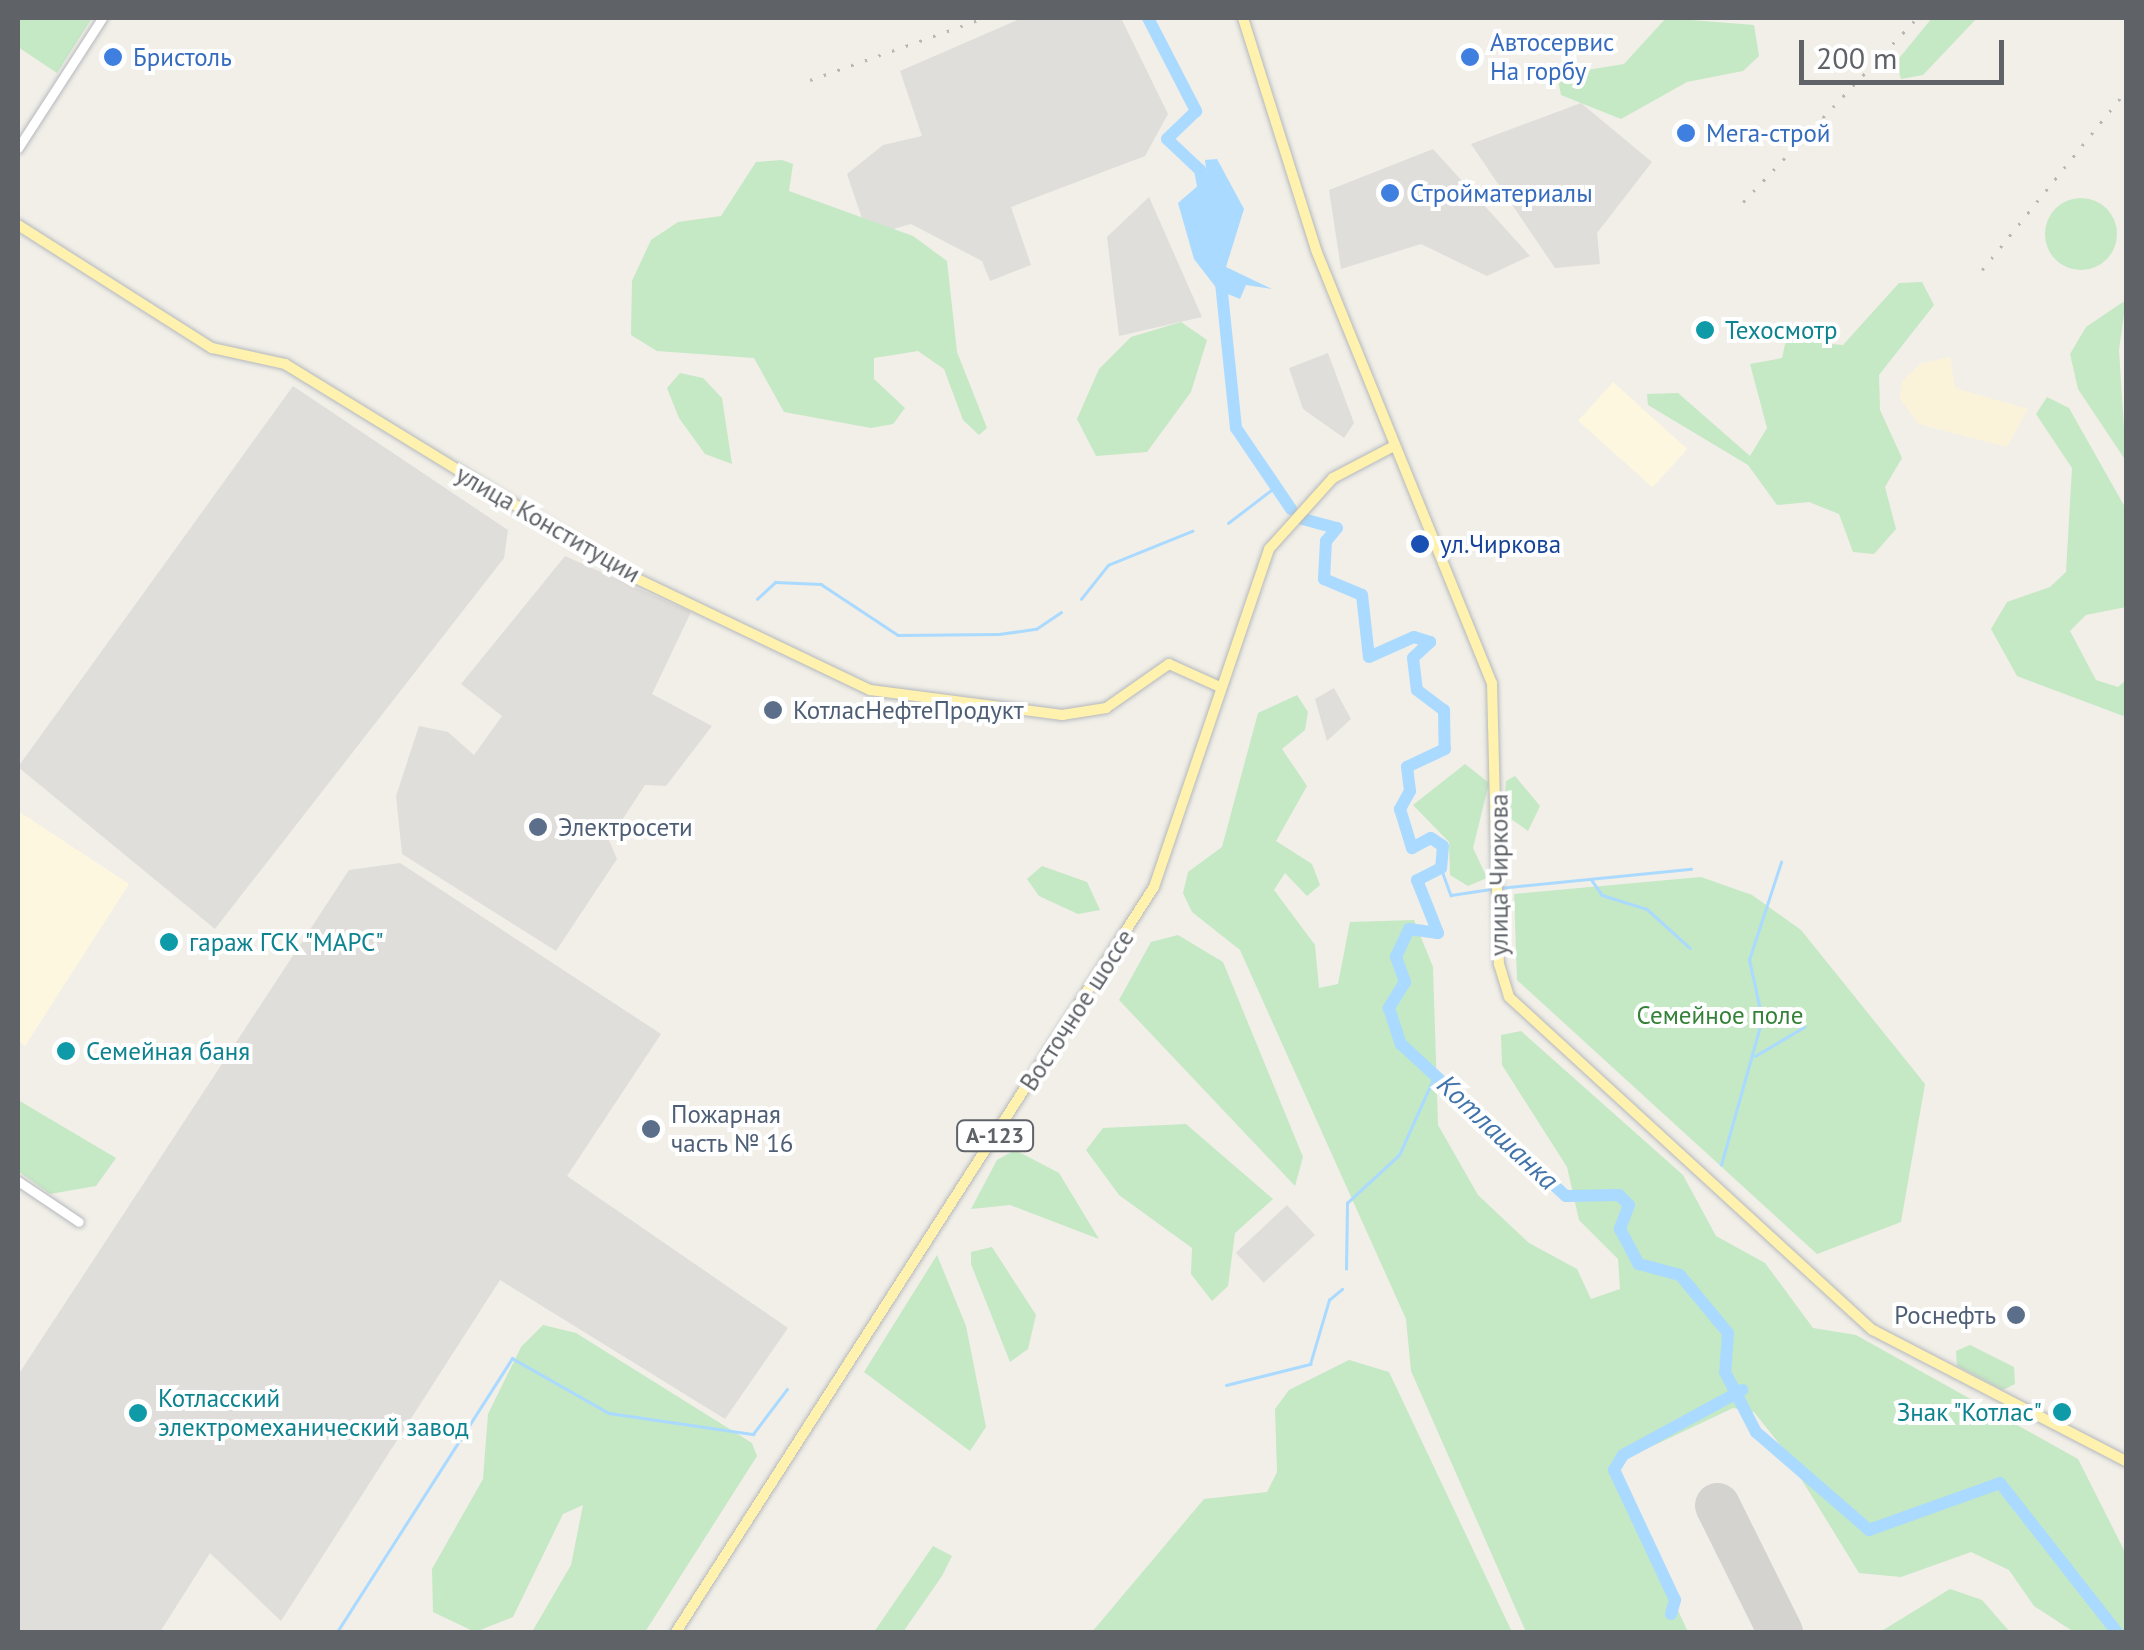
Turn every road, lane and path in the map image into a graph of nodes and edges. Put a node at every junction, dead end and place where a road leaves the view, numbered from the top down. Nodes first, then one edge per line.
1 (102, 18) edge
2 (1243, 18) edge
3 (18, 148) edge
4 (18, 224) edge
5 (1392, 447) junction
6 (1220, 687) junction
7 (18, 1182) edge
8 (78, 1222) dead end
9 (2126, 1461) edge
10 (676, 1632) edge

1 - 3 street
2 - 5 main road, улица Чиркова
4 - 6 main road, улица Конституции
5 - 6 main road, Восточное шоссе / А-123
5 - 9 main road, улица Чиркова
6 - 10 main road, Восточное шоссе / А-123
7 - 8 street

